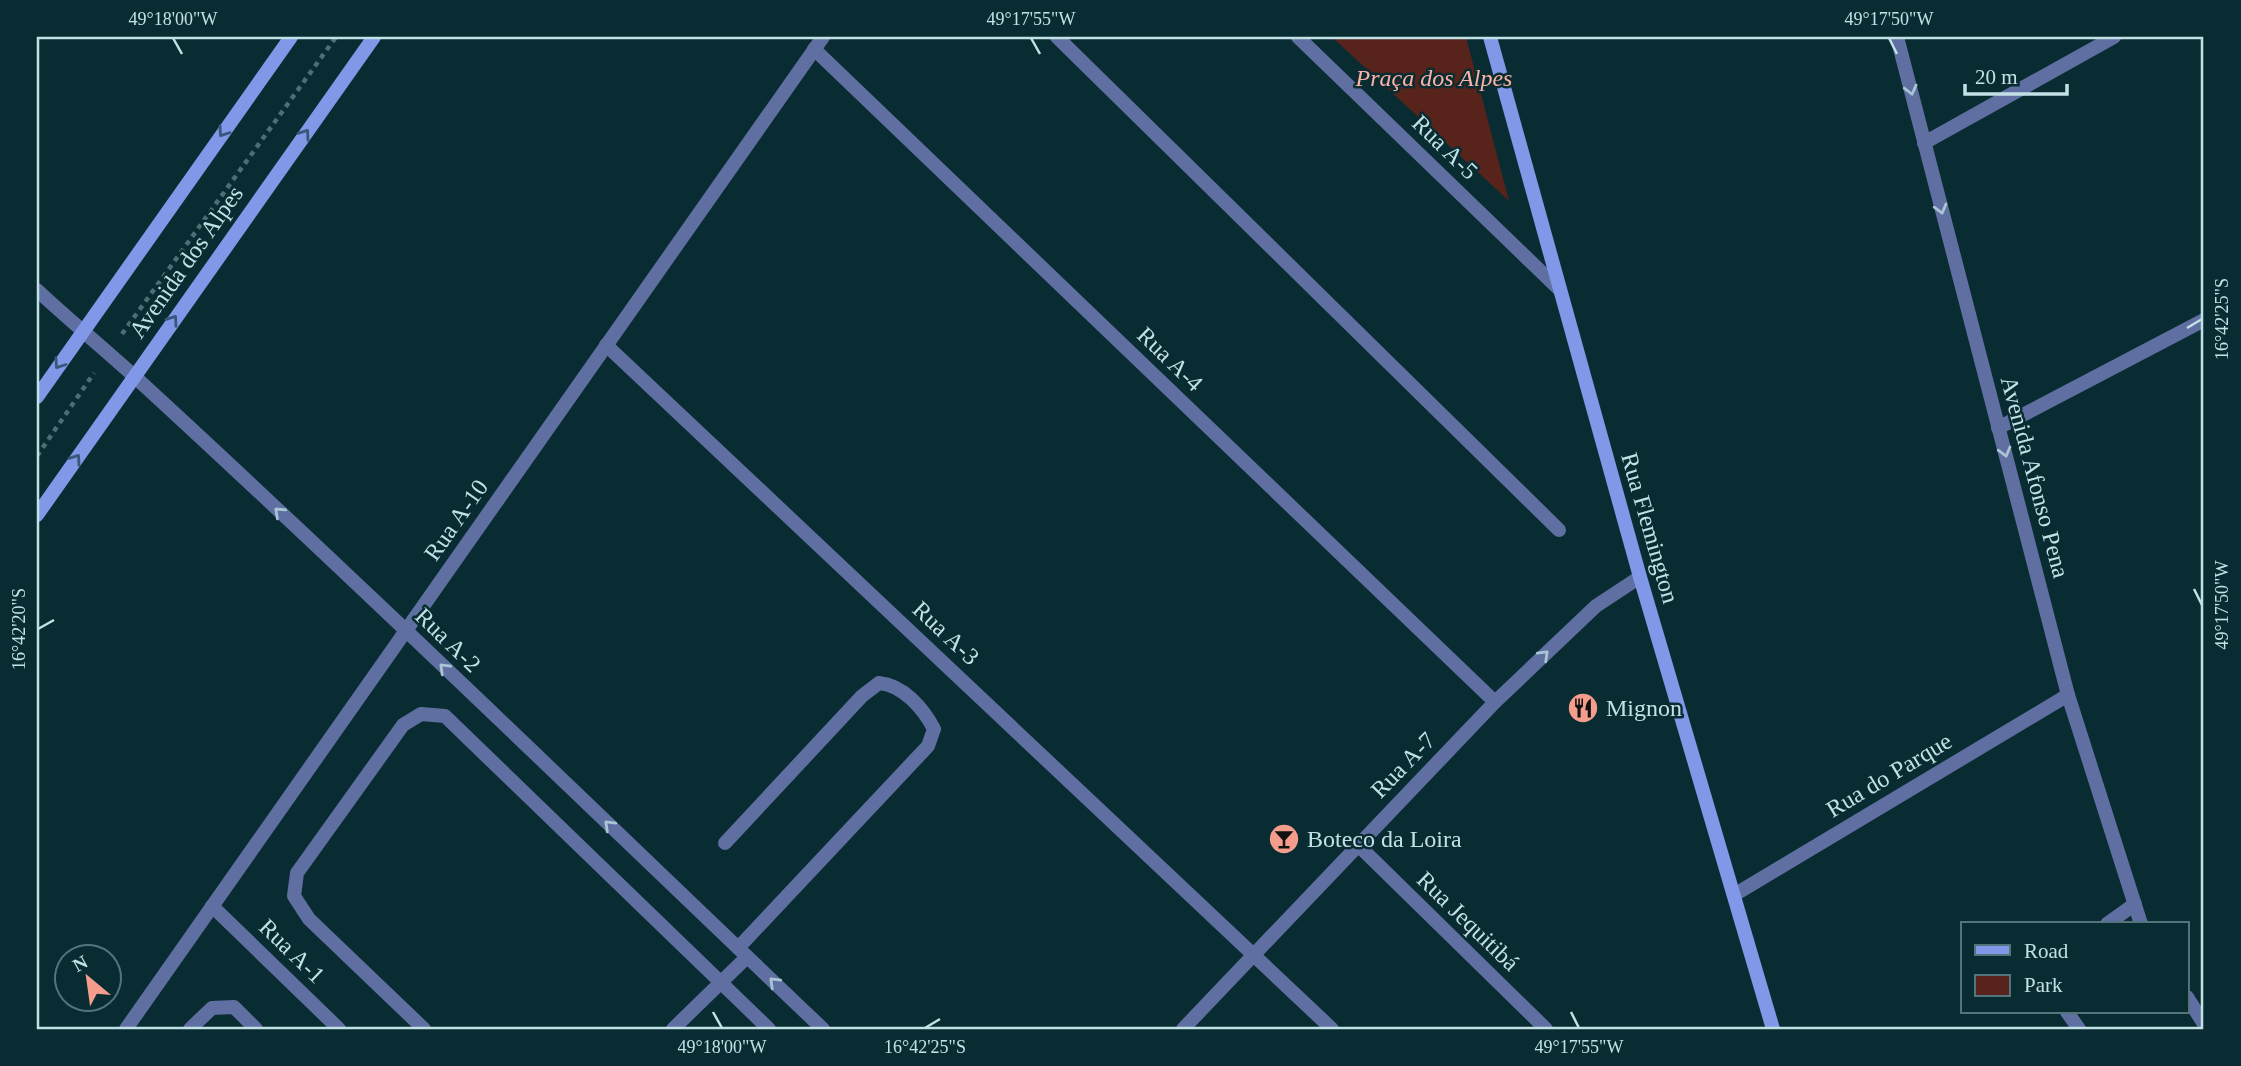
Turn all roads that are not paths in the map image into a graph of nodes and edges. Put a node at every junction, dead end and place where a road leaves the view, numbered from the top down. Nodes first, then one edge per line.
1 (291, 37) edge
2 (374, 37) edge
3 (1057, 37) edge
4 (1298, 37) edge
5 (1490, 37) edge
6 (1897, 37) edge
7 (2114, 37) edge
8 (818, 43) edge
9 (1924, 142) junction
10 (37, 290) edge
11 (1560, 290) junction
12 (2204, 320) edge
13 (81, 332) junction
14 (606, 345) junction
15 (134, 376) junction
16 (37, 397) edge
17 (1998, 428) junction
18 (37, 515) edge
19 (1559, 530) dead end
20 (1640, 577) junction
21 (405, 631) junction
22 (2067, 695) junction
23 (1495, 702) junction
24 (725, 843) dead end
25 (1358, 845) junction
26 (1734, 895) junction
27 (2134, 904) junction
28 (212, 906) junction
29 (2110, 922) edge
30 (2140, 922) edge
31 (743, 953) junction
32 (1254, 955) junction
33 (720, 984) junction
34 (2188, 1000) edge
35 (2068, 1014) edge
36 (2204, 1024) edge
37 (126, 1029) edge
38 (190, 1029) edge
39 (256, 1029) edge
40 (339, 1029) edge
41 (424, 1029) edge
42 (673, 1029) edge
43 (769, 1029) edge
44 (823, 1029) edge
45 (1183, 1029) edge
46 (1332, 1029) edge
47 (1546, 1029) edge
48 (1773, 1029) edge
49 (2079, 1029) edge

1 -> 13 street, Avenida dos Alpes
15 -> 2 street, Avenida dos Alpes
3 - 19 street
4 - 11 street, Rua A-5
5 - 11 street, Rua Flemington
6 -> 9 street, Avenida Afonso Pena
7 - 9 street
8 - 14 street, Rua A-10
8 - 23 street, Rua A-4
9 -> 17 street, Avenida Afonso Pena
10 - 13 street, Rua A-2
11 - 20 street, Rua Flemington
12 - 17 street
13 - 15 street, Rua A-2
13 -> 16 street, Avenida dos Alpes
14 - 21 street, Rua A-10
14 - 32 street, Rua A-3
18 -> 15 street, Avenida dos Alpes
21 -> 15 street, Rua A-2
17 -> 22 street, Avenida Afonso Pena
23 -> 20 street, Rua A-7
20 - 26 street, Rua Flemington
21 - 28 street, Rua A-10
31 -> 21 street, Rua A-2
22 - 26 street, Rua do Parque
22 - 27 street, Avenida Afonso Pena
23 - 25 street, Rua A-7
24 - 31 street
25 - 32 street, Rua A-7
25 - 47 street, Rua Jequitibá
26 - 48 street, Rua Flemington
27 - 29 street
27 - 30 street, Avenida Afonso Pena
28 - 37 street, Rua A-10
28 - 40 street, Rua A-1
31 - 33 street
44 -> 31 street, Rua A-2
32 - 45 street, Rua A-7
32 - 46 street
33 - 41 street
33 - 42 street
33 - 43 street
34 - 36 street
35 - 49 street
38 - 39 street

